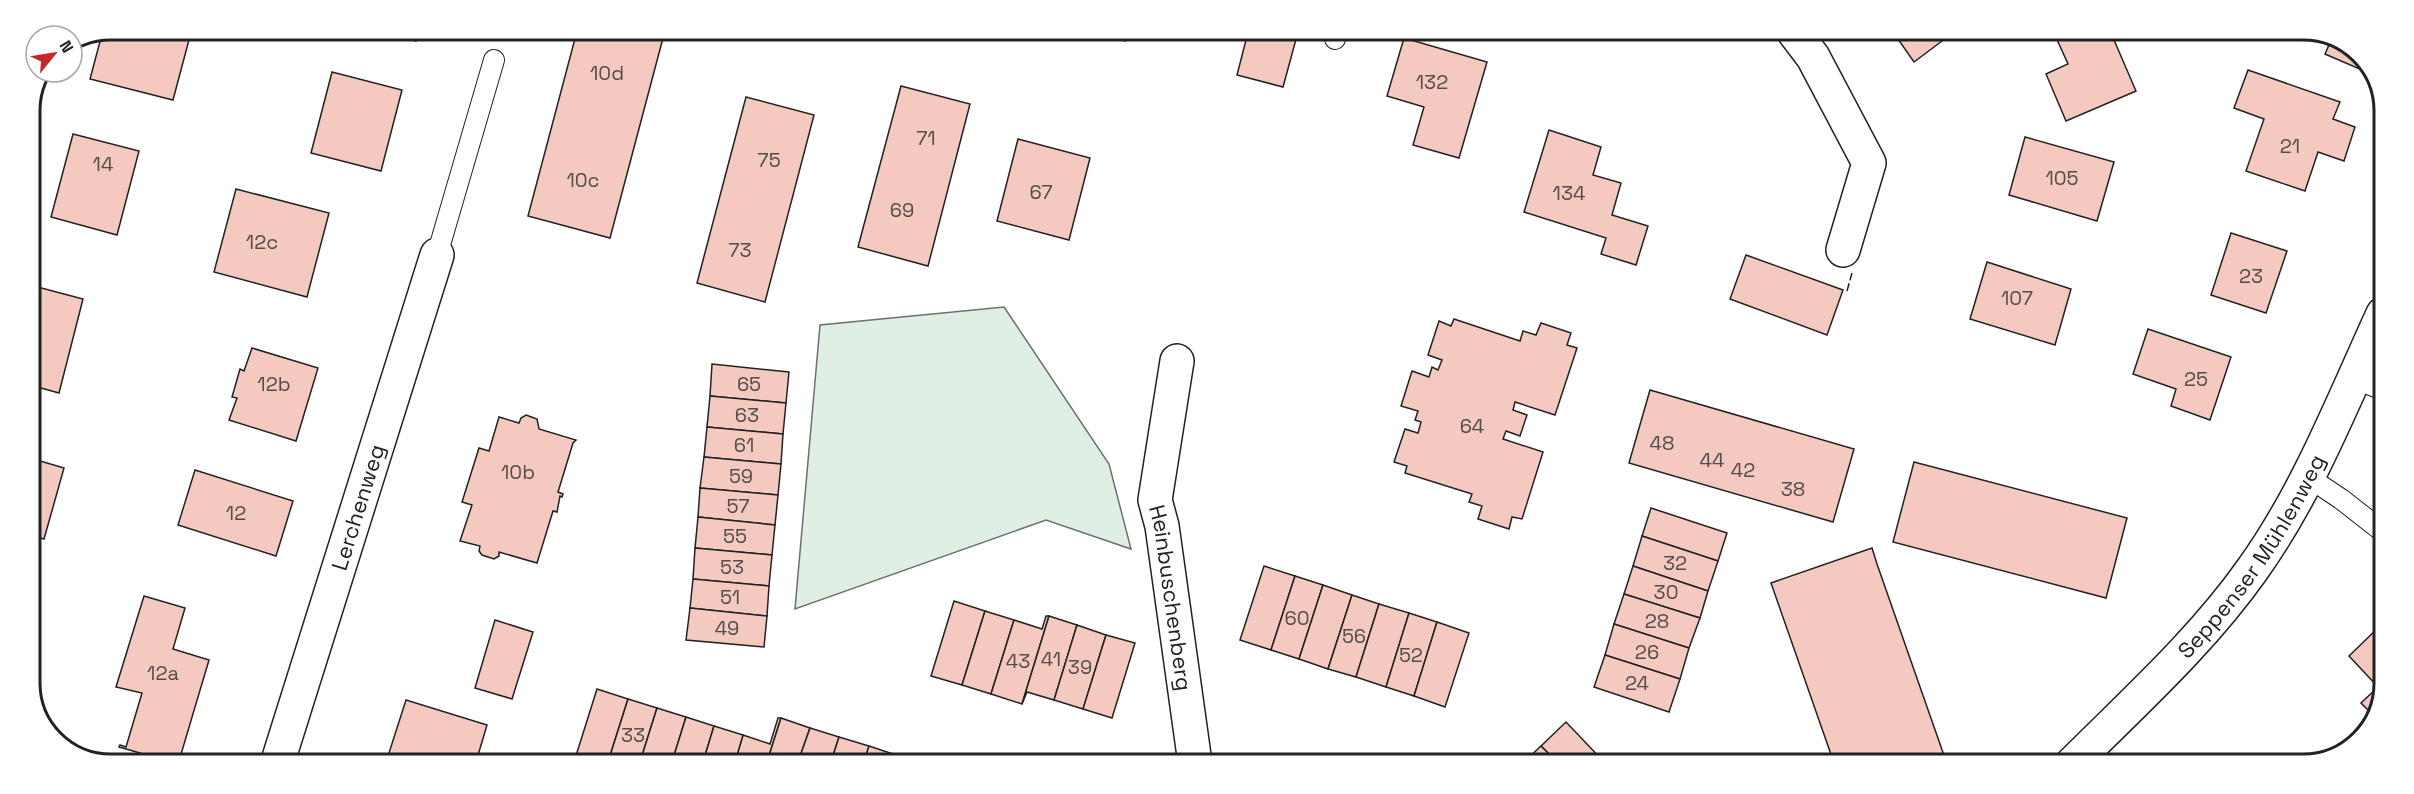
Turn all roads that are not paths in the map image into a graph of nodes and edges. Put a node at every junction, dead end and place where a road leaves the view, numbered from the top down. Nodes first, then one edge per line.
1 (1800, 40) edge
2 (494, 60) dead end
3 (1843, 250) dead end
4 (437, 255) joint
5 (2373, 359) edge
6 (1177, 361) dead end
7 (2368, 384) edge
8 (2308, 477) junction
9 (2374, 525) edge
10 (280, 754) edge
11 (1194, 754) edge
12 (2082, 754) edge

1 - 3 street
2 - 4 lane
4 - 10 street, Lerchenweg
5 - 7 street, Seppenser Mühlenweg
6 - 11 street, Heinbuschenberg
7 - 8 street, Seppenser Mühlenweg
8 - 9 lane
8 - 12 street, Seppenser Mühlenweg

